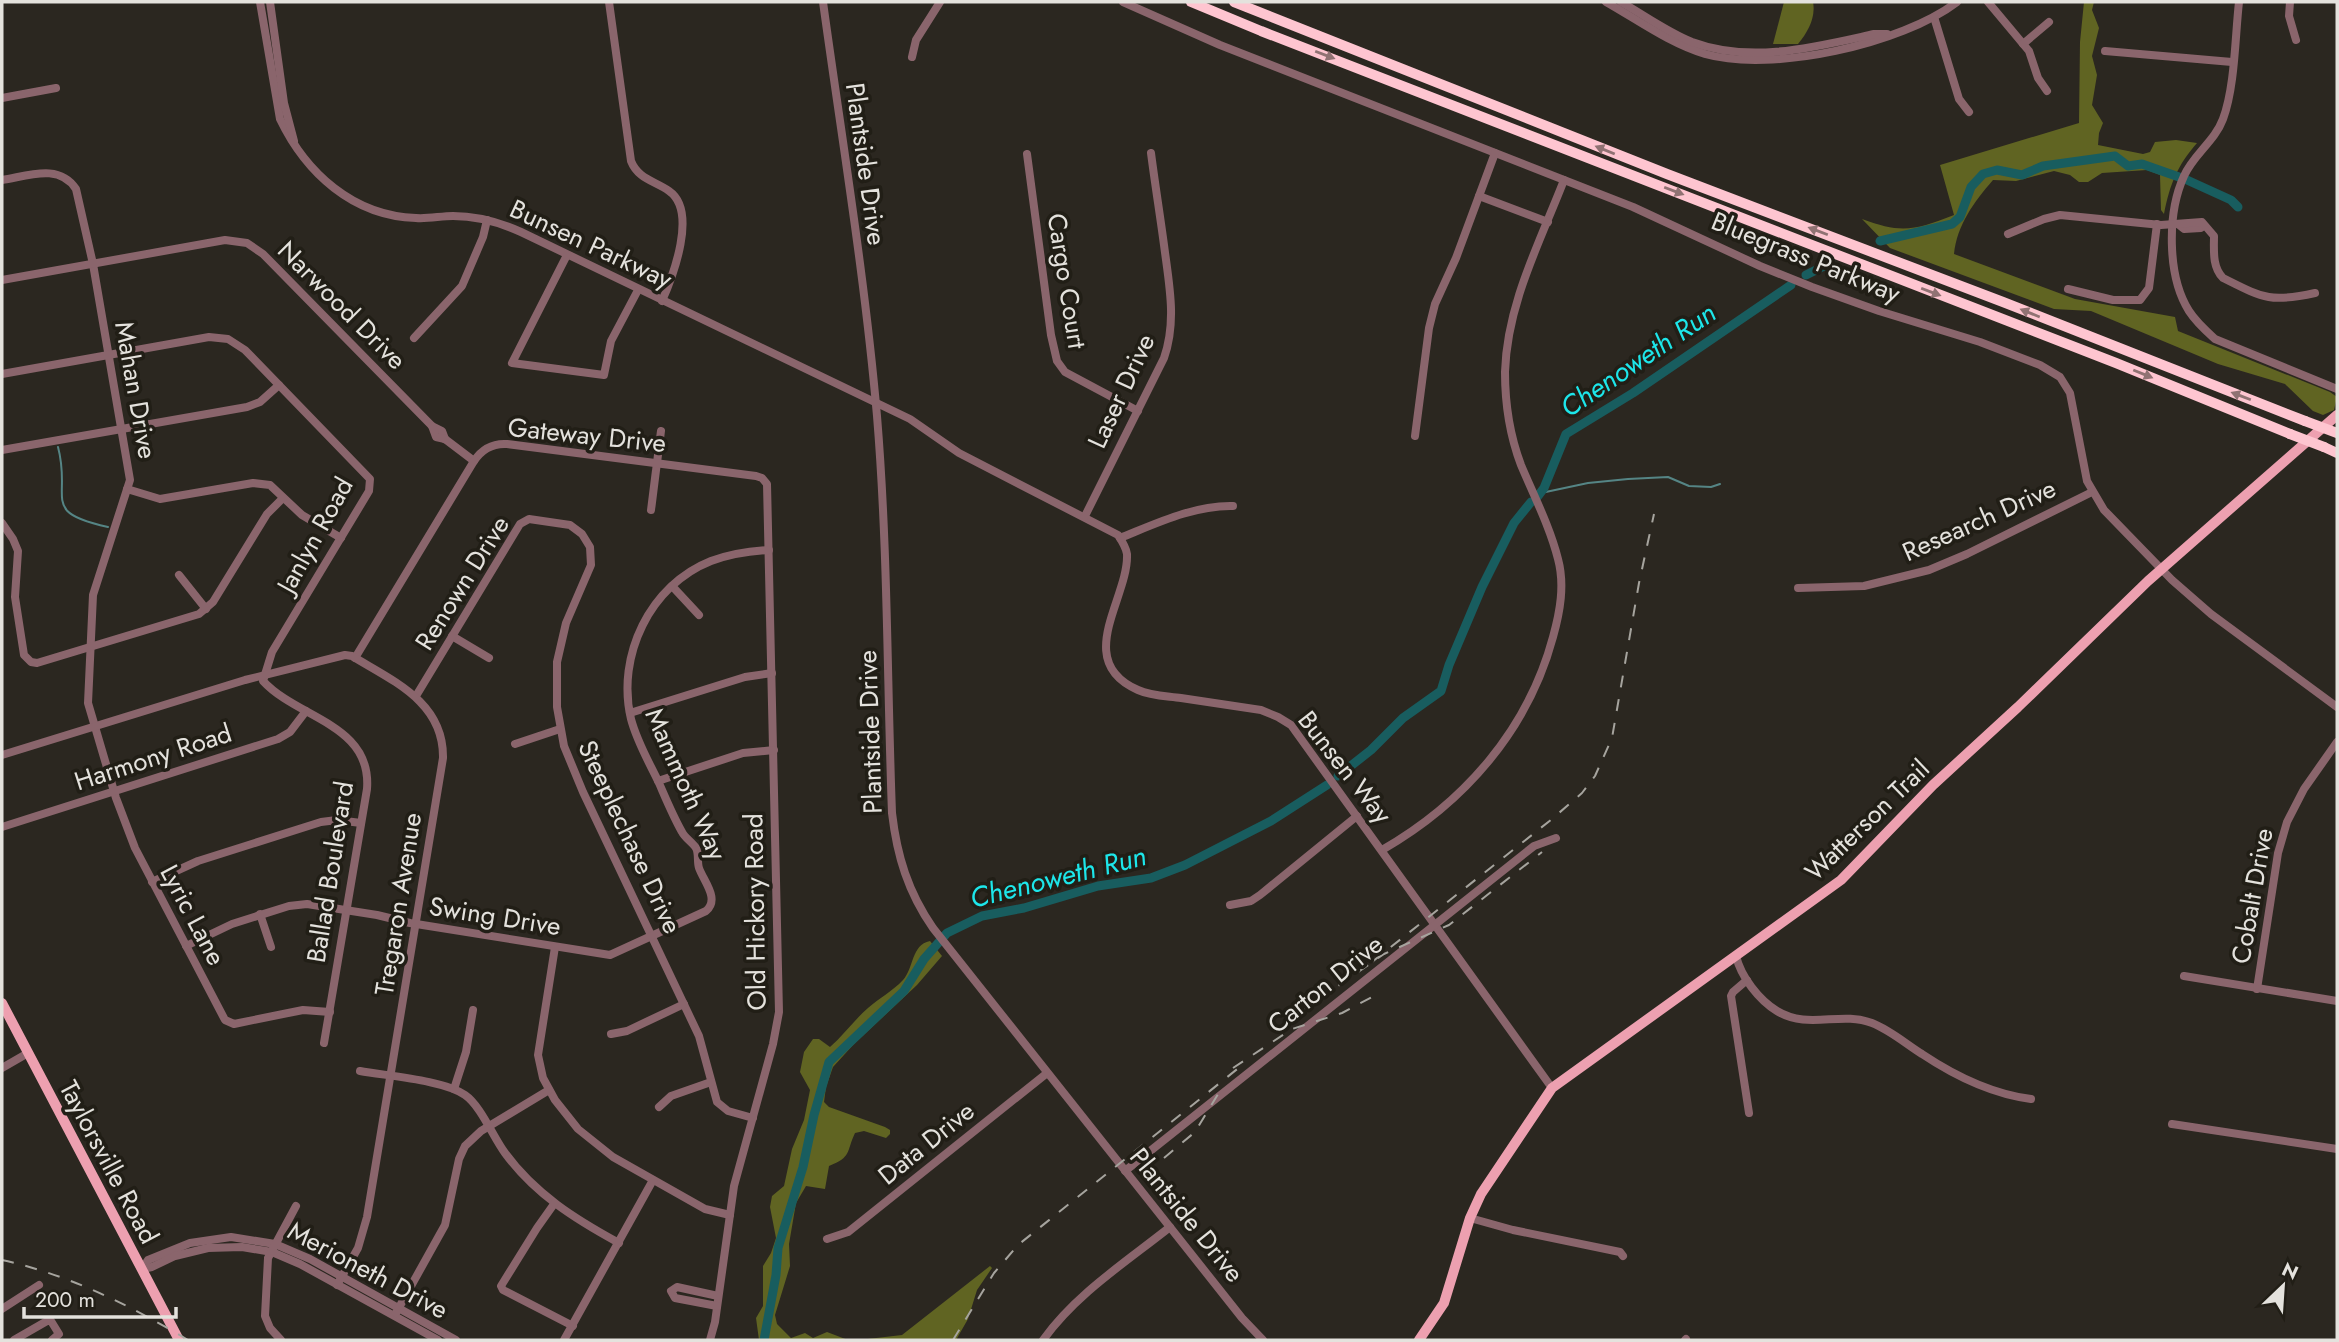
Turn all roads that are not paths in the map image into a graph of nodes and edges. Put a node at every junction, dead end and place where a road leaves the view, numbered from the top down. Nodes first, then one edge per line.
1 (260, 2) edge
2 (270, 2) edge
3 (609, 2) edge
4 (822, 2) edge
5 (940, 2) edge
6 (1123, 2) edge
7 (1191, 2) edge
8 (1234, 2) edge
9 (1606, 2) edge
10 (1621, 2) edge
11 (1957, 2) edge
12 (1988, 2) edge
13 (2239, 2) edge
14 (2290, 2) edge
15 (1934, 17) junction
16 (2049, 22) dead end
17 (1890, 34) junction
18 (2296, 40) dead end
19 (2023, 44) junction
20 (2105, 51) dead end
21 (912, 57) dead end
22 (2232, 62) junction
23 (55, 88) dead end
24 (2048, 91) dead end
25 (2, 98) edge
26 (1969, 112) dead end
27 (295, 144) junction
28 (1151, 153) dead end
29 (1495, 153) junction
30 (1027, 155) dead end
31 (2, 180) edge
32 (1564, 180) junction
33 (1479, 196) junction
34 (487, 220) junction
35 (1548, 222) junction
36 (2157, 224) junction
37 (2175, 225) junction
38 (2008, 234) dead end
39 (567, 255) junction
40 (93, 264) junction
41 (2, 280) edge
42 (2068, 289) dead end
43 (638, 290) junction
44 (2315, 293) dead end
45 (662, 301) junction
46 (414, 338) dead end
47 (109, 355) junction
48 (2, 374) edge
49 (279, 385) junction
50 (2337, 389) edge
51 (875, 403) junction
52 (1138, 411) junction
53 (2337, 415) edge
54 (122, 429) junction
55 (661, 430) dead end
56 (2337, 433) edge
57 (1415, 436) dead end
58 (2, 450) edge
59 (2337, 453) edge
60 (474, 461) junction
61 (657, 463) junction
62 (762, 478) joint
63 (127, 489) junction
64 (2092, 492) junction
65 (283, 498) junction
66 (1233, 506) dead end
67 (651, 510) dead end
68 (1085, 516) junction
69 (2, 523) edge
70 (558, 523) joint
71 (341, 538) junction
72 (1120, 538) junction
73 (769, 550) junction
74 (2162, 568) junction
75 (179, 575) dead end
76 (672, 586) junction
77 (1798, 588) dead end
78 (206, 609) junction
79 (699, 615) dead end
80 (452, 636) junction
81 (90, 648) junction
82 (355, 658) junction
83 (489, 658) dead end
84 (772, 673) junction
85 (264, 675) junction
86 (416, 696) junction
87 (2337, 707) edge
88 (306, 711) junction
89 (630, 713) junction
90 (94, 726) junction
91 (560, 729) junction
92 (2337, 742) edge
93 (515, 744) dead end
94 (774, 750) junction
95 (2, 755) edge
96 (658, 781) junction
97 (114, 791) junction
98 (1357, 816) junction
99 (361, 823) junction
100 (2, 827) edge
101 (1556, 838) dead end
102 (1382, 850) junction
103 (152, 883) junction
104 (1230, 905) dead end
105 (711, 906) joint
106 (347, 910) junction
107 (260, 914) junction
108 (415, 924) junction
109 (1434, 925) junction
110 (653, 937) junction
111 (186, 946) junction
112 (271, 947) dead end
113 (555, 947) junction
114 (1736, 956) junction
115 (2184, 976) dead end
116 (1747, 980) junction
117 (2257, 989) junction
118 (2337, 1001) edge
119 (2, 1003) edge
120 (684, 1004) junction
121 (473, 1010) dead end
122 (330, 1012) junction
123 (611, 1034) dead end
124 (324, 1043) dead end
125 (28, 1053) junction
126 (2, 1068) edge
127 (360, 1071) dead end
128 (1047, 1073) junction
129 (390, 1077) junction
130 (711, 1082) junction
131 (1552, 1088) junction
132 (454, 1089) junction
133 (549, 1090) junction
134 (2031, 1099) dead end
135 (659, 1107) dead end
136 (1749, 1113) dead end
137 (752, 1118) junction
138 (2172, 1124) dead end
139 (487, 1126) junction
140 (2337, 1149) edge
141 (1125, 1171) junction
142 (653, 1180) junction
143 (554, 1204) junction
144 (296, 1206) dead end
145 (730, 1215) junction
146 (1470, 1218) junction
147 (1170, 1227) junction
148 (827, 1240) dead end
149 (619, 1243) junction
150 (274, 1248) junction
151 (1623, 1256) dead end
152 (142, 1269) junction
153 (340, 1281) junction
154 (39, 1285) dead end
155 (718, 1296) junction
156 (717, 1306) junction
157 (2, 1309) edge
158 (396, 1312) junction
159 (573, 1326) junction
160 (14, 1340) edge
161 (52, 1340) edge
162 (179, 1340) edge
163 (281, 1340) edge
164 (438, 1340) edge
165 (456, 1340) edge
166 (564, 1340) edge
167 (710, 1340) edge
168 (1042, 1340) edge
169 (1263, 1340) edge
170 (1419, 1340) edge

1 - 27 street, Bunsen Parkway
2 - 27 street, Bunsen Parkway
3 - 45 street
4 - 51 street, Plantside Drive
5 - 21 street
6 - 29 street, Bluegrass Parkway
7 -> 59 highway, bridge
56 -> 8 highway, bridge
9 - 17 street
10 - 17 street
11 - 15 street
12 - 19 street
13 - 22 street
14 - 18 street
15 - 17 street
15 - 26 street
16 - 19 street
19 - 24 street
20 - 22 street
22 - 37 street
23 - 25 street
27 - 34 street, Bunsen Parkway
28 - 52 street, Laser Drive
29 - 32 street, Bluegrass Parkway
29 - 33 street
30 - 52 street, Cargo Court
31 - 40 street, Mahan Drive
32 - 35 street
32 - 64 street, Bluegrass Parkway
33 - 35 street
33 - 57 street
34 - 39 street, Bunsen Parkway
34 - 46 street
35 - 102 street
36 - 37 street
36 - 38 street
36 - 42 street
37 - 44 street
37 - 50 street
39 - 43 street, Bunsen Parkway
39 - 43 street
40 - 41 street, Narwood Drive
40 - 47 street, Mahan Drive
40 - 60 street, Narwood Drive
43 - 45 street, Bunsen Parkway
45 - 51 street, Bunsen Parkway
47 - 48 street, Janlyn Road
47 - 49 street, Janlyn Road
47 - 54 street, Mahan Drive
49 - 54 street
49 - 71 street, Janlyn Road
51 - 68 street
51 - 128 street, Plantside Drive
52 - 68 street, Laser Drive
53 - 74 main road, Watterson Trail
54 - 58 street
54 - 63 street, Mahan Drive
55 - 61 street
60 - 61 street, Gateway Drive
60 - 82 street, Gateway Drive
61 - 62 street, Gateway Drive
61 - 67 street
62 - 73 street, Old Hickory Road
63 - 65 street
63 - 81 street, Mahan Drive
64 - 74 street, Bluegrass Parkway
64 - 77 street, Research Drive
65 - 71 street
65 - 78 street
66 - 72 street
68 - 72 street
69 - 81 street
70 - 80 street, Renown Drive
70 - 91 street, Steeplechase Drive
71 - 85 street, Janlyn Road
72 - 98 street, Bunsen Way
73 - 76 street, Mammoth Way
73 - 84 street, Old Hickory Road
74 - 87 street, Bluegrass Parkway
74 - 114 main road, Watterson Trail
75 - 78 street
76 - 79 street
76 - 89 street, Mammoth Way
78 - 81 street
80 - 83 street
80 - 86 street, Renown Drive
81 - 90 street, Mahan Drive
82 - 85 street
82 - 86 street, Tregaron Avenue
84 - 89 street
84 - 94 street, Old Hickory Road
85 - 88 street, Ballad Boulevard
85 - 90 street
86 - 108 street, Tregaron Avenue
88 - 97 street, Harmony Road
88 - 99 street, Ballad Boulevard
89 - 96 street, Mammoth Way
90 - 95 street
90 - 97 street, Lyric Lane
91 - 93 street
91 - 110 street, Steeplechase Drive
92 - 117 street, Cobalt Drive
94 - 96 street
94 - 137 street, Old Hickory Road
96 - 105 street, Mammoth Way
97 - 100 street, Harmony Road
97 - 103 street, Lyric Lane
98 - 102 street, Bunsen Way
98 - 104 street
99 - 103 street
99 - 106 street, Ballad Boulevard
101 - 109 street, Carton Drive
102 - 109 street, Bunsen Way
103 - 111 street, Lyric Lane
105 - 110 street, Swing Drive
106 - 107 street, Swing Drive
106 - 108 street, Swing Drive
106 - 122 street, Ballad Boulevard
107 - 111 street, Swing Drive
107 - 112 street
108 - 113 street, Swing Drive
108 - 129 street, Tregaron Avenue
109 - 131 street, Bunsen Way
109 - 141 street, Carton Drive
110 - 113 street, Swing Drive
110 - 120 street, Steeplechase Drive
111 - 122 street, Lyric Lane
113 - 133 street
114 - 116 street
114 - 131 main road, Watterson Trail
115 - 117 street
116 - 134 street
116 - 136 street
117 - 118 street
119 - 125 main road, Taylorsville Road
120 - 123 street
120 - 130 street, Steeplechase Drive
121 - 132 street
122 - 124 street, Ballad Boulevard
125 - 126 street
125 - 152 main road, Taylorsville Road
127 - 129 street
128 - 141 street, Plantside Drive
128 - 148 street, Data Drive
129 - 132 street
129 - 153 street, Tregaron Avenue
130 - 135 street
130 - 137 street, Steeplechase Drive
131 - 146 main road, Watterson Trail
132 - 139 street
133 - 139 street
133 - 142 street
137 - 145 street, Old Hickory Road
138 - 140 street
139 - 143 street
139 - 158 street
141 - 147 street, Plantside Drive
142 - 145 street
142 - 149 street
143 - 149 street
143 - 159 street
144 - 150 street
145 - 155 street, Old Hickory Road
146 - 151 street
146 - 170 main road, Watterson Trail
147 - 168 street
147 - 169 street, Plantside Drive
149 - 159 street
150 - 152 street, Merioneth Drive
150 - 153 street, Merioneth Drive
150 - 163 street
152 - 162 main road, Taylorsville Road
153 - 158 street, Merioneth Drive
154 - 157 street
155 - 156 street, Old Hickory Road
155 - 156 street
156 - 167 street, Old Hickory Road
158 - 164 street
158 - 165 street, Merioneth Drive
159 - 166 street
160 - 161 street

